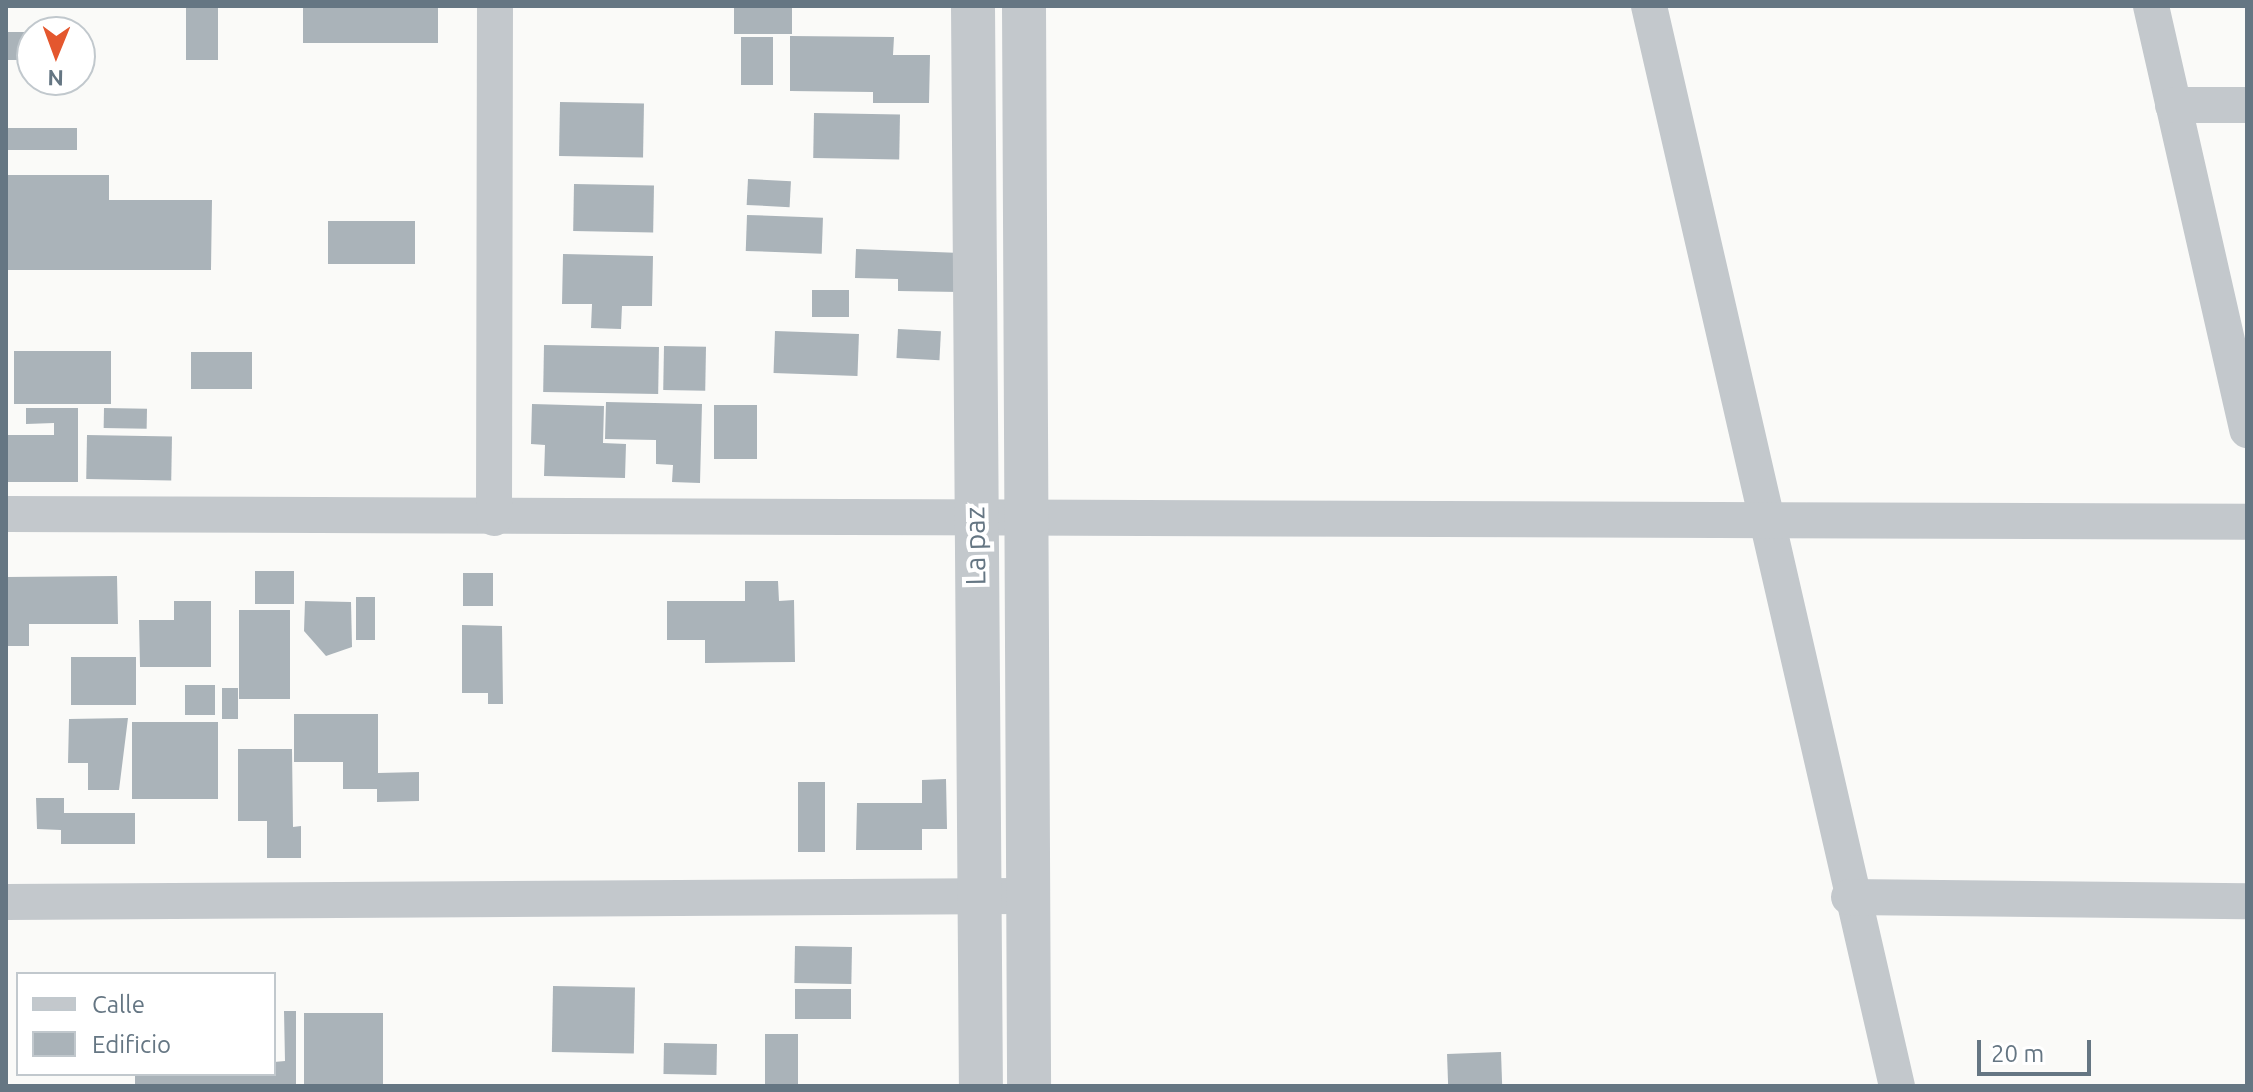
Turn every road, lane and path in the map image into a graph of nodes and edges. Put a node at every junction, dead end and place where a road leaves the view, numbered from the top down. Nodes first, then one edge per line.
1 (495, 6) edge
2 (973, 6) edge
3 (1024, 6) edge
4 (1649, 6) edge
5 (2151, 6) edge
6 (2173, 105) junction
7 (2247, 105) edge
8 (2247, 430) edge
9 (1024, 512) junction
10 (975, 513) junction
11 (6, 514) edge
12 (1771, 516) junction
13 (494, 518) junction
14 (2247, 522) edge
15 (979, 896) junction
16 (1028, 896) junction
17 (1849, 897) junction
18 (2247, 901) edge
19 (6, 902) edge
20 (981, 1086) edge
21 (1029, 1086) edge
22 (1897, 1086) edge

1 - 13 street
2 - 10 street, La paz
3 - 9 street, La paz
4 - 12 street
5 - 6 street
6 - 7 street
6 - 8 street
9 - 10 street
9 - 12 street
9 - 16 street, La paz
10 - 13 street
10 - 15 street, La paz
11 - 13 street
12 - 14 street
12 - 17 street
15 - 16 street
15 - 19 street
15 - 20 street, La paz
16 - 21 street, La paz
17 - 18 street
17 - 22 street

